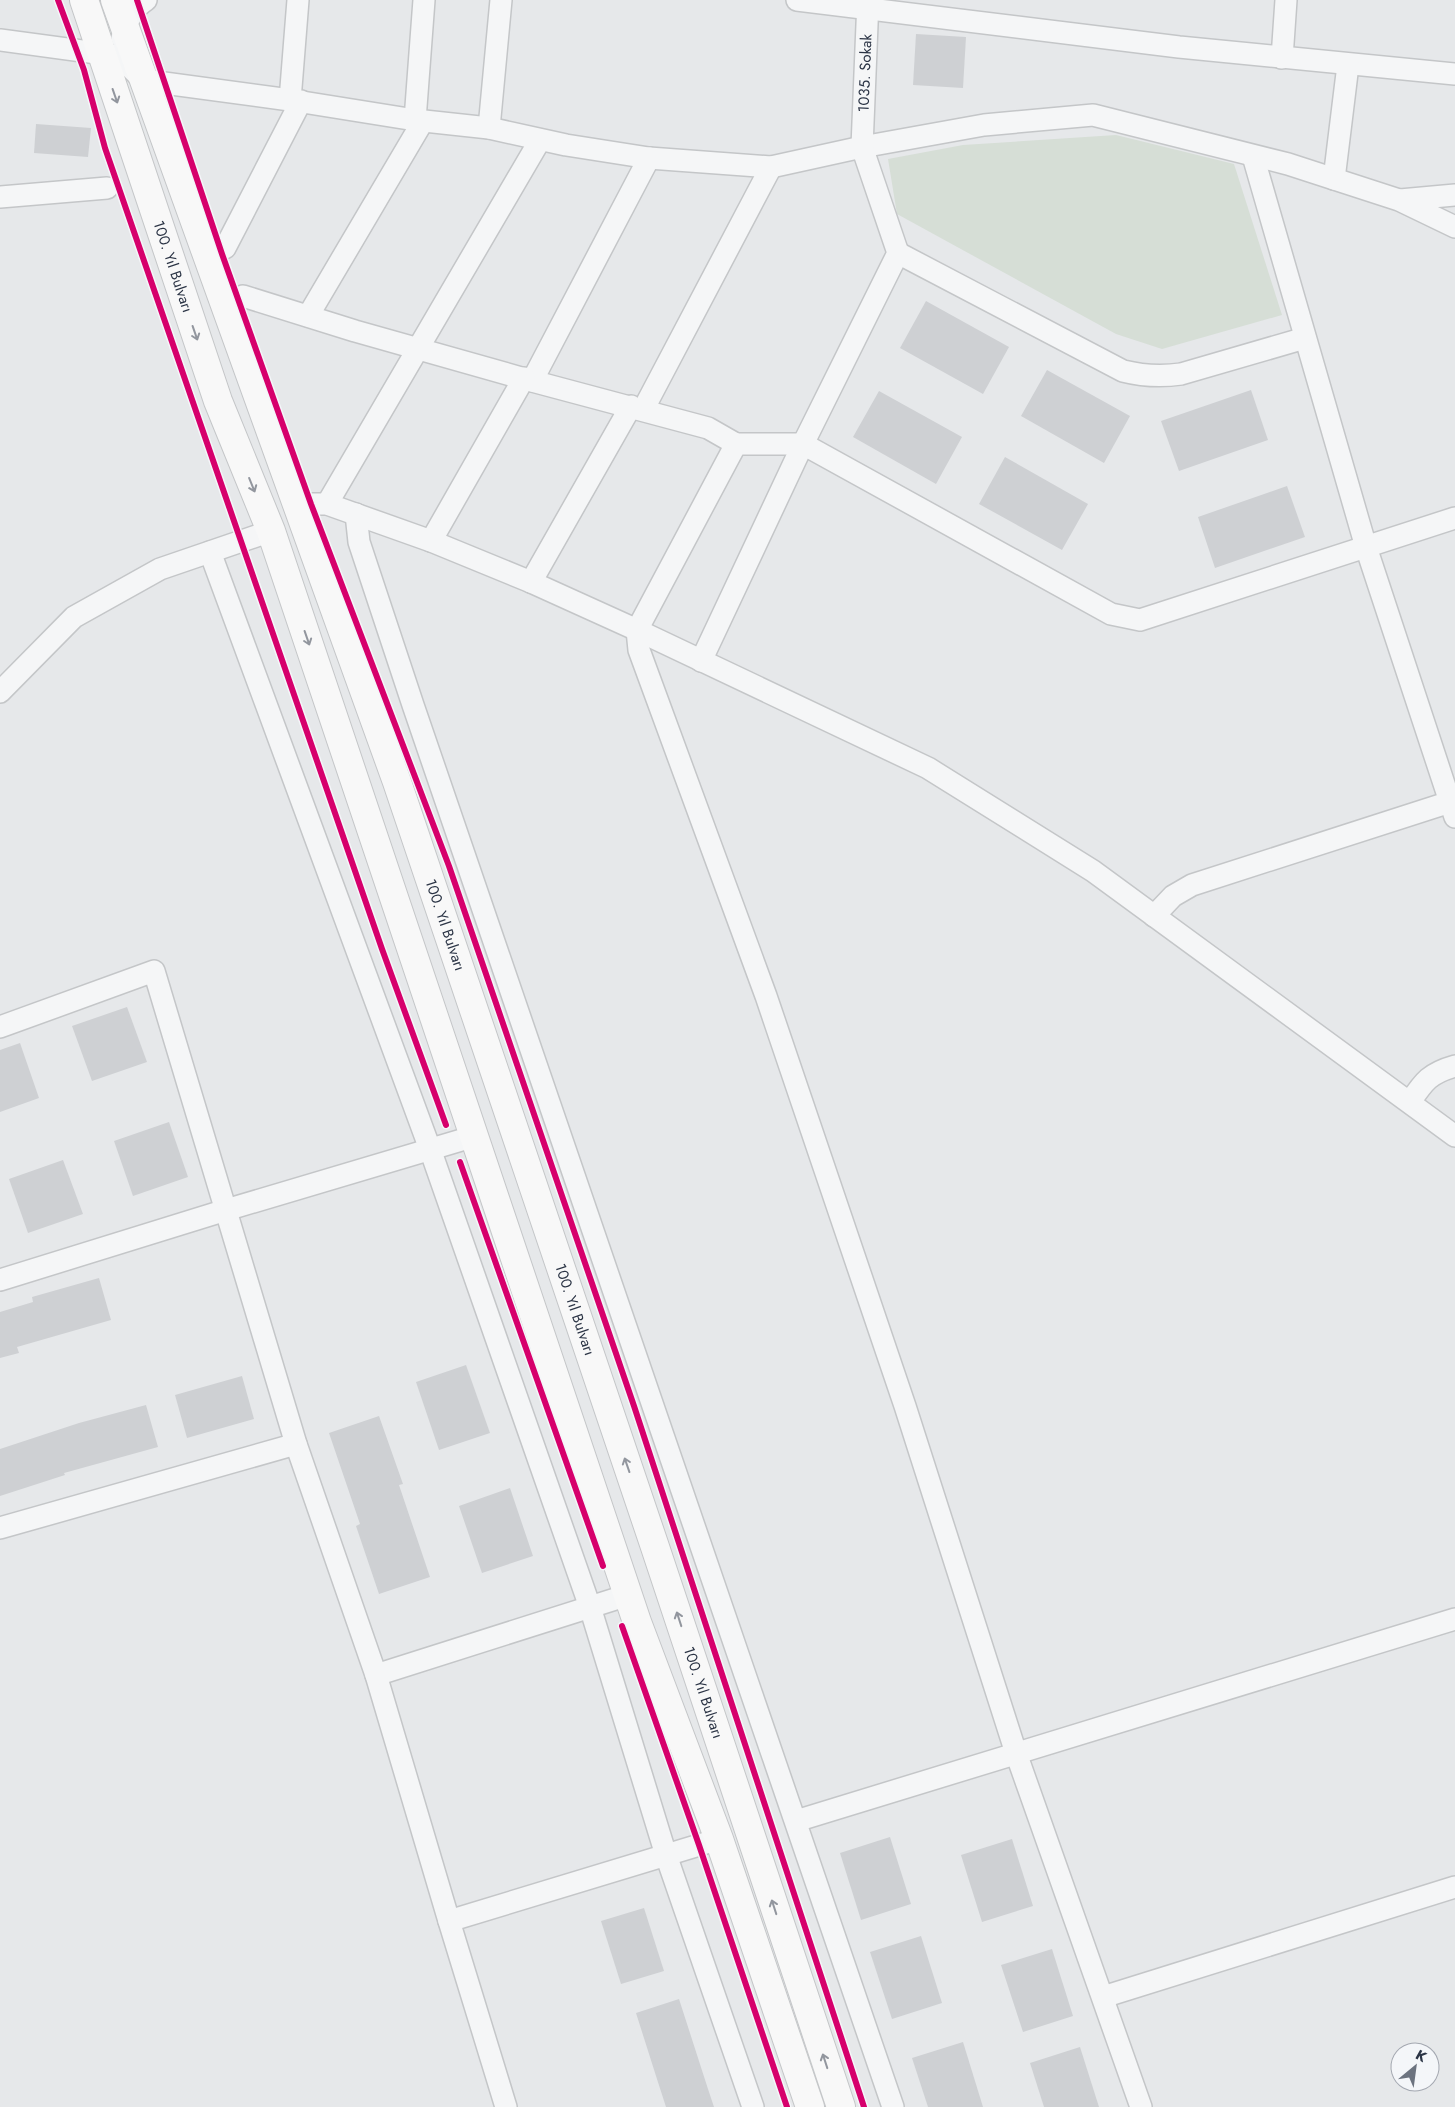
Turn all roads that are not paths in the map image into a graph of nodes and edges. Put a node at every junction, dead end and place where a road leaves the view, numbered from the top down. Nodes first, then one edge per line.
1 (84, 0) edge
2 (115, 0) edge
3 (146, 0) edge
4 (298, 0) edge
5 (424, 0) edge
6 (501, 0) edge
7 (797, 0) edge
8 (1286, 0) edge
9 (868, 4) edge
10 (124, 28) junction
11 (0, 40) edge
12 (110, 55) junction
13 (1282, 58) junction
14 (1348, 65) junction
15 (1455, 74) edge
16 (142, 79) junction
17 (295, 100) junction
18 (419, 121) junction
19 (489, 128) junction
20 (540, 140) junction
21 (862, 147) junction
22 (1253, 156) junction
23 (649, 158) junction
24 (771, 167) junction
25 (1334, 179) junction
26 (107, 188) dead end
27 (1455, 195) edge
28 (0, 197) edge
29 (1400, 200) junction
30 (1455, 227) edge
31 (225, 248) dead end
32 (898, 253) junction
33 (242, 296) dead end
34 (308, 316) junction
35 (1305, 338) junction
36 (418, 349) junction
37 (528, 380) junction
38 (637, 408) junction
39 (736, 444) junction
40 (803, 444) junction
41 (327, 504) junction
42 (299, 514) junction
43 (356, 514) junction
44 (1455, 518) edge
45 (271, 531) junction
46 (431, 541) junction
47 (1366, 547) junction
48 (210, 552) junction
49 (530, 582) junction
50 (637, 630) junction
51 (702, 661) junction
52 (0, 692) edge
53 (1452, 810) edge
54 (1154, 916) junction
55 (0, 1026) edge
56 (1455, 1066) edge
57 (1410, 1102) junction
58 (475, 1136) junction
59 (1455, 1136) edge
60 (430, 1149) junction
61 (226, 1210) junction
62 (0, 1280) edge
63 (296, 1444) junction
64 (0, 1528) edge
65 (628, 1595) junction
66 (590, 1607) junction
67 (1455, 1619) edge
68 (376, 1675) junction
69 (1016, 1753) junction
70 (796, 1821) junction
71 (719, 1839) junction
72 (666, 1855) junction
73 (1455, 1887) edge
74 (449, 1921) junction
75 (1103, 1997) junction
76 (506, 2107) edge
77 (753, 2107) edge
78 (810, 2107) edge
79 (841, 2107) edge
80 (893, 2107) edge
81 (1141, 2107) edge

1 - 12 main road, 100. Yıl Bulvarı
2 - 10 main road, 100. Yıl Bulvarı
3 - 10 street
4 - 17 street
5 - 18 street
6 - 19 street
7 - 9 street
8 - 13 street
9 - 13 street
9 - 21 street, 1035. Sokak
10 - 12 street
10 - 16 main road, 100. Yıl Bulvarı
11 - 12 street
12 - 16 street
12 -> 45 main road, 100. Yıl Bulvarı
13 - 14 street
14 - 15 street
14 - 25 street
16 - 17 street
16 - 42 main road, 100. Yıl Bulvarı
17 - 18 street
17 - 31 street
18 - 19 street
18 - 34 street
19 - 20 street
20 - 23 street
20 - 36 street
21 - 22 street
21 - 24 street
21 - 32 street
22 - 25 street
22 - 35 street
23 - 24 street
23 - 37 street
24 - 38 street
25 - 29 street
26 - 28 street
27 - 29 street
29 - 30 street
32 - 35 street
32 - 40 street
33 - 34 street
34 - 36 street
35 - 47 street
36 - 37 street
36 - 41 street
37 - 38 street
37 - 46 street
38 - 39 street
38 - 49 street
39 - 40 street
39 - 50 street
40 - 47 street
40 - 51 street
41 - 42 street
41 - 43 street
42 - 45 main road
79 -> 42 main road, 100. Yıl Bulvarı
43 - 46 street
43 - 70 street
44 - 47 street
45 - 48 street
45 -> 58 main road, 100. Yıl Bulvarı
46 - 49 street
47 - 53 street
48 - 52 street
48 - 60 street
49 - 50 street
50 - 51 street
50 - 69 street
51 - 54 street
53 - 54 street
54 - 57 street
55 - 61 street
56 - 57 street
57 - 59 street
58 - 60 street
58 - 65 main road, 100. Yıl Bulvarı
60 - 61 street
60 - 66 street
61 - 62 street
61 - 63 street
63 - 64 street
63 - 68 street
65 - 66 street
65 - 71 main road, 100. Yıl Bulvarı
66 - 68 street
66 - 72 street
67 - 69 street
68 - 74 street
69 - 70 street
69 - 75 street
70 - 80 street
71 - 72 street
71 - 78 main road, 100. Yıl Bulvarı
72 - 74 street
72 - 77 street
73 - 75 street
74 - 76 street
75 - 81 street

